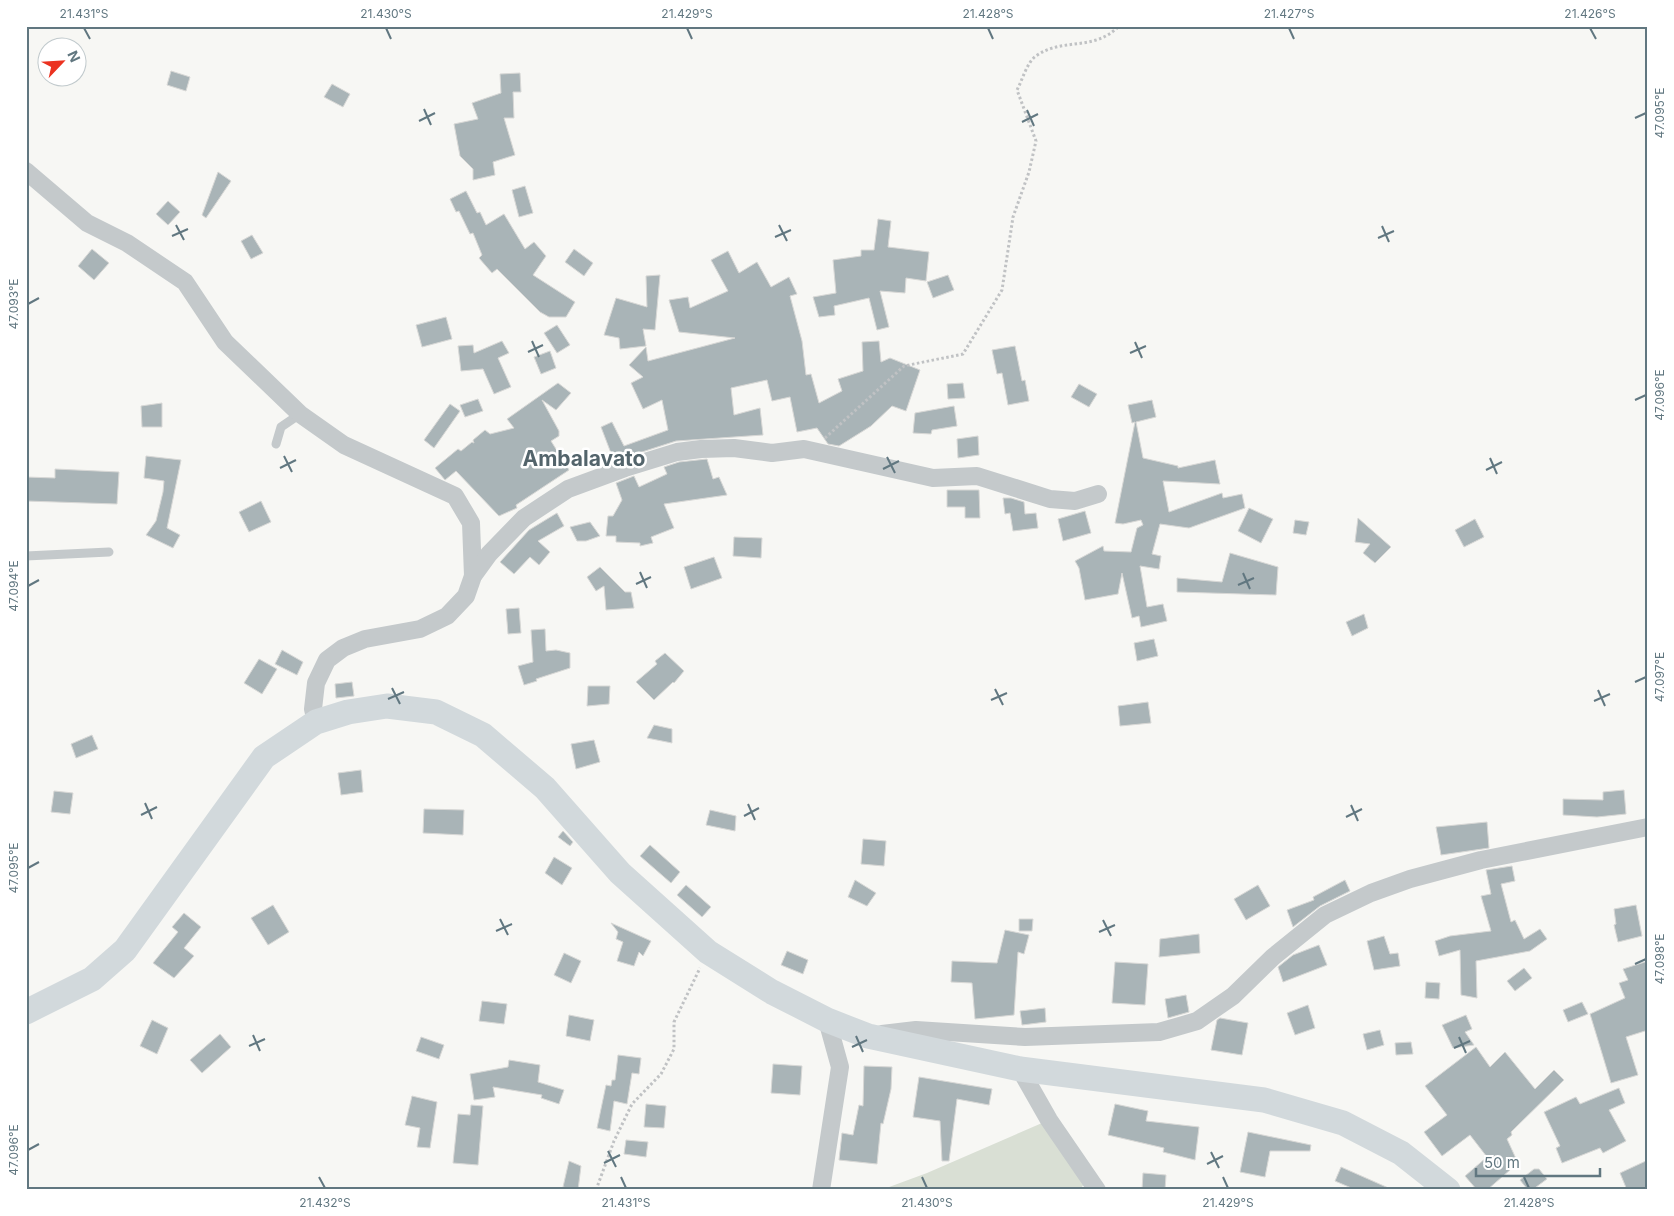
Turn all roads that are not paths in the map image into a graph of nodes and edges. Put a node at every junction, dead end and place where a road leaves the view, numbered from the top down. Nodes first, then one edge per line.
1 (26, 171) edge
2 (300, 414) junction
3 (276, 444) dead end
4 (1098, 494) dead end
5 (109, 552) dead end
6 (26, 556) edge
7 (473, 576) junction
8 (316, 722) junction
9 (1648, 827) edge
10 (26, 1012) edge
11 (827, 1020) junction
12 (868, 1036) junction
13 (1020, 1069) junction
14 (822, 1190) edge
15 (1098, 1190) edge
16 (1448, 1190) edge

1 - 2 street
2 - 3 lane
2 - 7 street
4 - 7 street
5 - 6 lane
7 - 8 street
8 - 10 street
8 - 11 street
9 - 12 street
11 - 12 street
11 - 14 street
12 - 13 street
13 - 15 street
13 - 16 street

